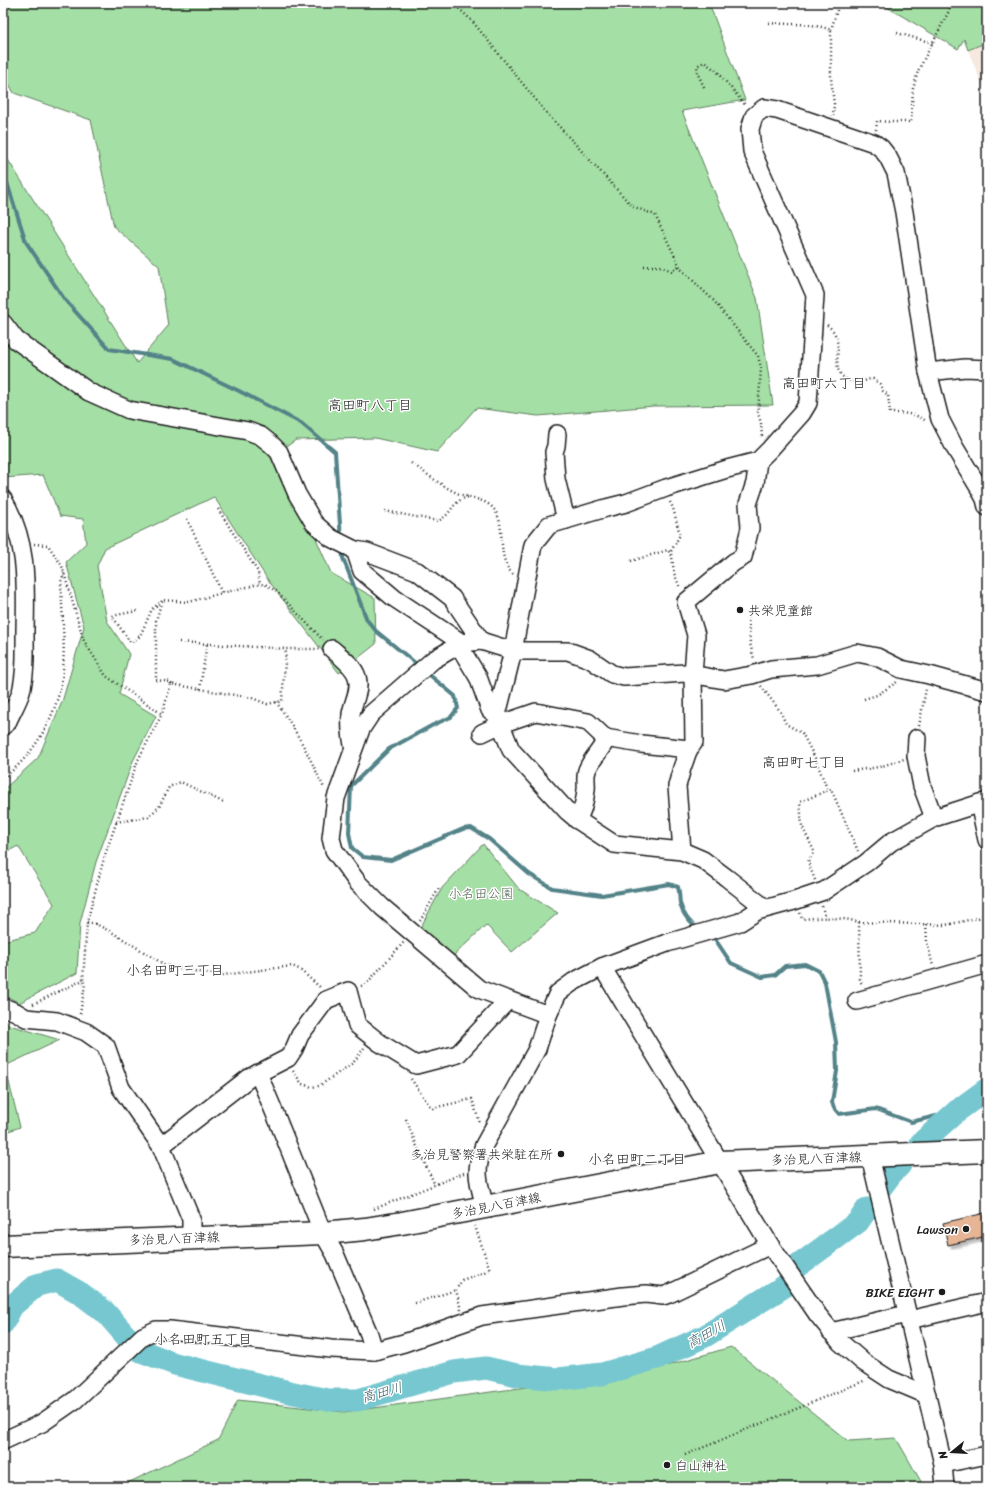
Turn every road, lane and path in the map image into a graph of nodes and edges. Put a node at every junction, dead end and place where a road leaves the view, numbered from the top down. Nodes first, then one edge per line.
1 (453, 3) edge
2 (838, 3) edge
3 (953, 3) edge
4 (769, 23) dead end
5 (831, 30) junction
6 (897, 33) dead end
7 (933, 43) junction
8 (704, 87) dead end
9 (754, 116) junction
10 (831, 128) junction
11 (874, 143) junction
12 (680, 265) junction
13 (644, 266) dead end
14 (814, 315) junction
15 (3, 323) edge
16 (987, 369) edge
17 (928, 372) junction
18 (929, 424) dead end
19 (556, 434) dead end
20 (761, 459) junction
21 (411, 463) dead end
22 (666, 488) junction
23 (468, 496) junction
24 (3, 499) edge
25 (987, 507) edge
26 (218, 509) dead end
27 (385, 511) dead end
28 (187, 519) dead end
29 (566, 520) junction
30 (14, 538) edge
31 (352, 548) junction
32 (670, 553) junction
33 (630, 561) dead end
34 (64, 573) junction
35 (526, 579) junction
36 (260, 585) junction
37 (222, 593) junction
38 (162, 602) junction
39 (686, 602) junction
40 (137, 611) dead end
41 (748, 617) dead end
42 (481, 641) junction
43 (179, 642) dead end
44 (207, 643) junction
45 (462, 644) junction
46 (332, 648) junction
47 (286, 649) junction
48 (513, 651) junction
49 (922, 673) junction
50 (693, 674) junction
51 (756, 674) junction
52 (171, 684) junction
53 (200, 689) junction
54 (987, 691) edge
55 (864, 699) dead end
56 (276, 702) junction
57 (162, 714) junction
58 (499, 720) junction
59 (3, 726) edge
60 (482, 733) dead end
61 (607, 738) junction
62 (916, 746) junction
63 (354, 747) junction
64 (689, 749) junction
65 (852, 771) dead end
66 (3, 778) edge
67 (828, 791) junction
68 (326, 793) dead end
69 (983, 802) edge
70 (225, 803) dead end
71 (934, 818) junction
72 (577, 820) junction
73 (116, 822) junction
74 (987, 840) edge
75 (682, 851) junction
76 (866, 863) junction
77 (439, 888) dead end
78 (820, 893) junction
79 (796, 901) junction
80 (765, 908) junction
81 (987, 916) edge
82 (825, 917) junction
83 (87, 922) junction
84 (859, 922) junction
85 (926, 924) junction
86 (412, 933) junction
87 (987, 964) edge
88 (602, 967) junction
89 (936, 978) junction
90 (83, 980) junction
91 (340, 994) junction
92 (508, 1000) junction
93 (861, 1000) joint
94 (10, 1010) edge
95 (548, 1016) junction
96 (78, 1029) junction
97 (375, 1039) junction
98 (408, 1059) junction
99 (284, 1060) junction
100 (258, 1073) junction
101 (406, 1119) dead end
102 (488, 1138) junction
103 (161, 1146) junction
104 (987, 1151) edge
105 (870, 1156) junction
106 (720, 1162) junction
107 (478, 1168) junction
108 (435, 1185) junction
109 (477, 1208) junction
110 (372, 1210) dead end
111 (323, 1233) junction
112 (191, 1238) junction
113 (770, 1245) junction
114 (3, 1246) edge
115 (456, 1290) junction
116 (987, 1302) edge
117 (414, 1303) dead end
118 (908, 1317) junction
119 (464, 1322) junction
120 (831, 1332) junction
121 (374, 1350) junction
122 (881, 1374) junction
123 (927, 1395) junction
124 (3, 1441) edge
125 (685, 1455) dead end
126 (987, 1455) edge
127 (943, 1464) junction
128 (945, 1487) edge

1 - 12 path
2 - 5 path
3 - 7 path
4 - 5 path
5 - 10 path
6 - 7 path
7 - 11 path
8 - 9 path
9 - 10 street
9 - 14 street
10 - 11 street
11 - 17 street
12 - 13 path
12 - 20 path
14 - 18 path
14 - 20 street
15 - 31 street
16 - 17 street
17 - 25 street
19 - 29 street
20 - 22 street
20 - 39 street
21 - 23 path
22 - 29 street
22 - 32 path
23 - 27 path
23 - 35 path
24 - 30 street
26 - 36 path
28 - 37 path
29 - 35 street
30 - 34 path
30 - 59 street
31 - 42 street
31 - 45 street
32 - 33 path
32 - 39 path
34 - 57 path
34 - 66 path
35 - 48 street
36 - 37 path
36 - 46 path
37 - 38 path
38 - 40 path
38 - 52 path
39 - 50 street
41 - 51 path
42 - 45 street
42 - 48 street
43 - 44 path
44 - 47 path
44 - 53 path
45 - 58 street
45 - 63 street
46 - 47 path
46 - 63 street
47 - 56 path
48 - 50 street
48 - 58 street
49 - 51 street
49 - 54 street
49 - 55 path
49 - 62 path
50 - 51 street
50 - 64 street
51 - 67 path
52 - 53 path
52 - 57 path
53 - 56 path
56 - 68 path
57 - 73 path
58 - 60 street
58 - 61 street
58 - 72 street
61 - 64 street
61 - 72 street
62 - 65 path
62 - 71 street
63 - 86 street
64 - 75 street
67 - 76 path
67 - 78 path
69 - 71 street
69 - 74 street
70 - 73 path
71 - 76 street
72 - 75 street
73 - 83 path
75 - 80 street
76 - 78 street
77 - 86 path
78 - 79 street
78 - 82 path
79 - 80 street
79 - 82 path
80 - 88 street
81 - 85 path
82 - 84 path
83 - 90 path
83 - 91 path
84 - 85 path
84 - 93 path
85 - 89 path
86 - 91 path
86 - 92 street
87 - 89 street
88 - 95 street
88 - 106 street
89 - 93 street
90 - 94 path
90 - 96 path
91 - 97 street
91 - 99 street
92 - 95 street
92 - 98 street
94 - 96 street
95 - 102 street
96 - 103 street
97 - 98 street
97 - 99 path
98 - 102 path
99 - 100 street
100 - 103 street
100 - 111 street
101 - 108 path
102 - 107 street
103 - 112 street
104 - 105 main road, 多治見八百津線
105 - 106 main road, 多治見八百津線
105 - 118 street
106 - 109 main road, 多治見八百津線
106 - 113 street
107 - 108 path
107 - 109 street
108 - 110 path
109 - 111 main road, 多治見八百津線
109 - 115 path
111 - 112 main road, 多治見八百津線
111 - 121 street
112 - 114 main road, 多治見八百津線
113 - 119 street
113 - 120 street
115 - 117 path
115 - 119 path
116 - 118 street
118 - 120 street
118 - 123 street
119 - 121 street
120 - 122 street
121 - 124 street
122 - 123 street
122 - 125 path
123 - 127 street
126 - 127 street
127 - 128 street

